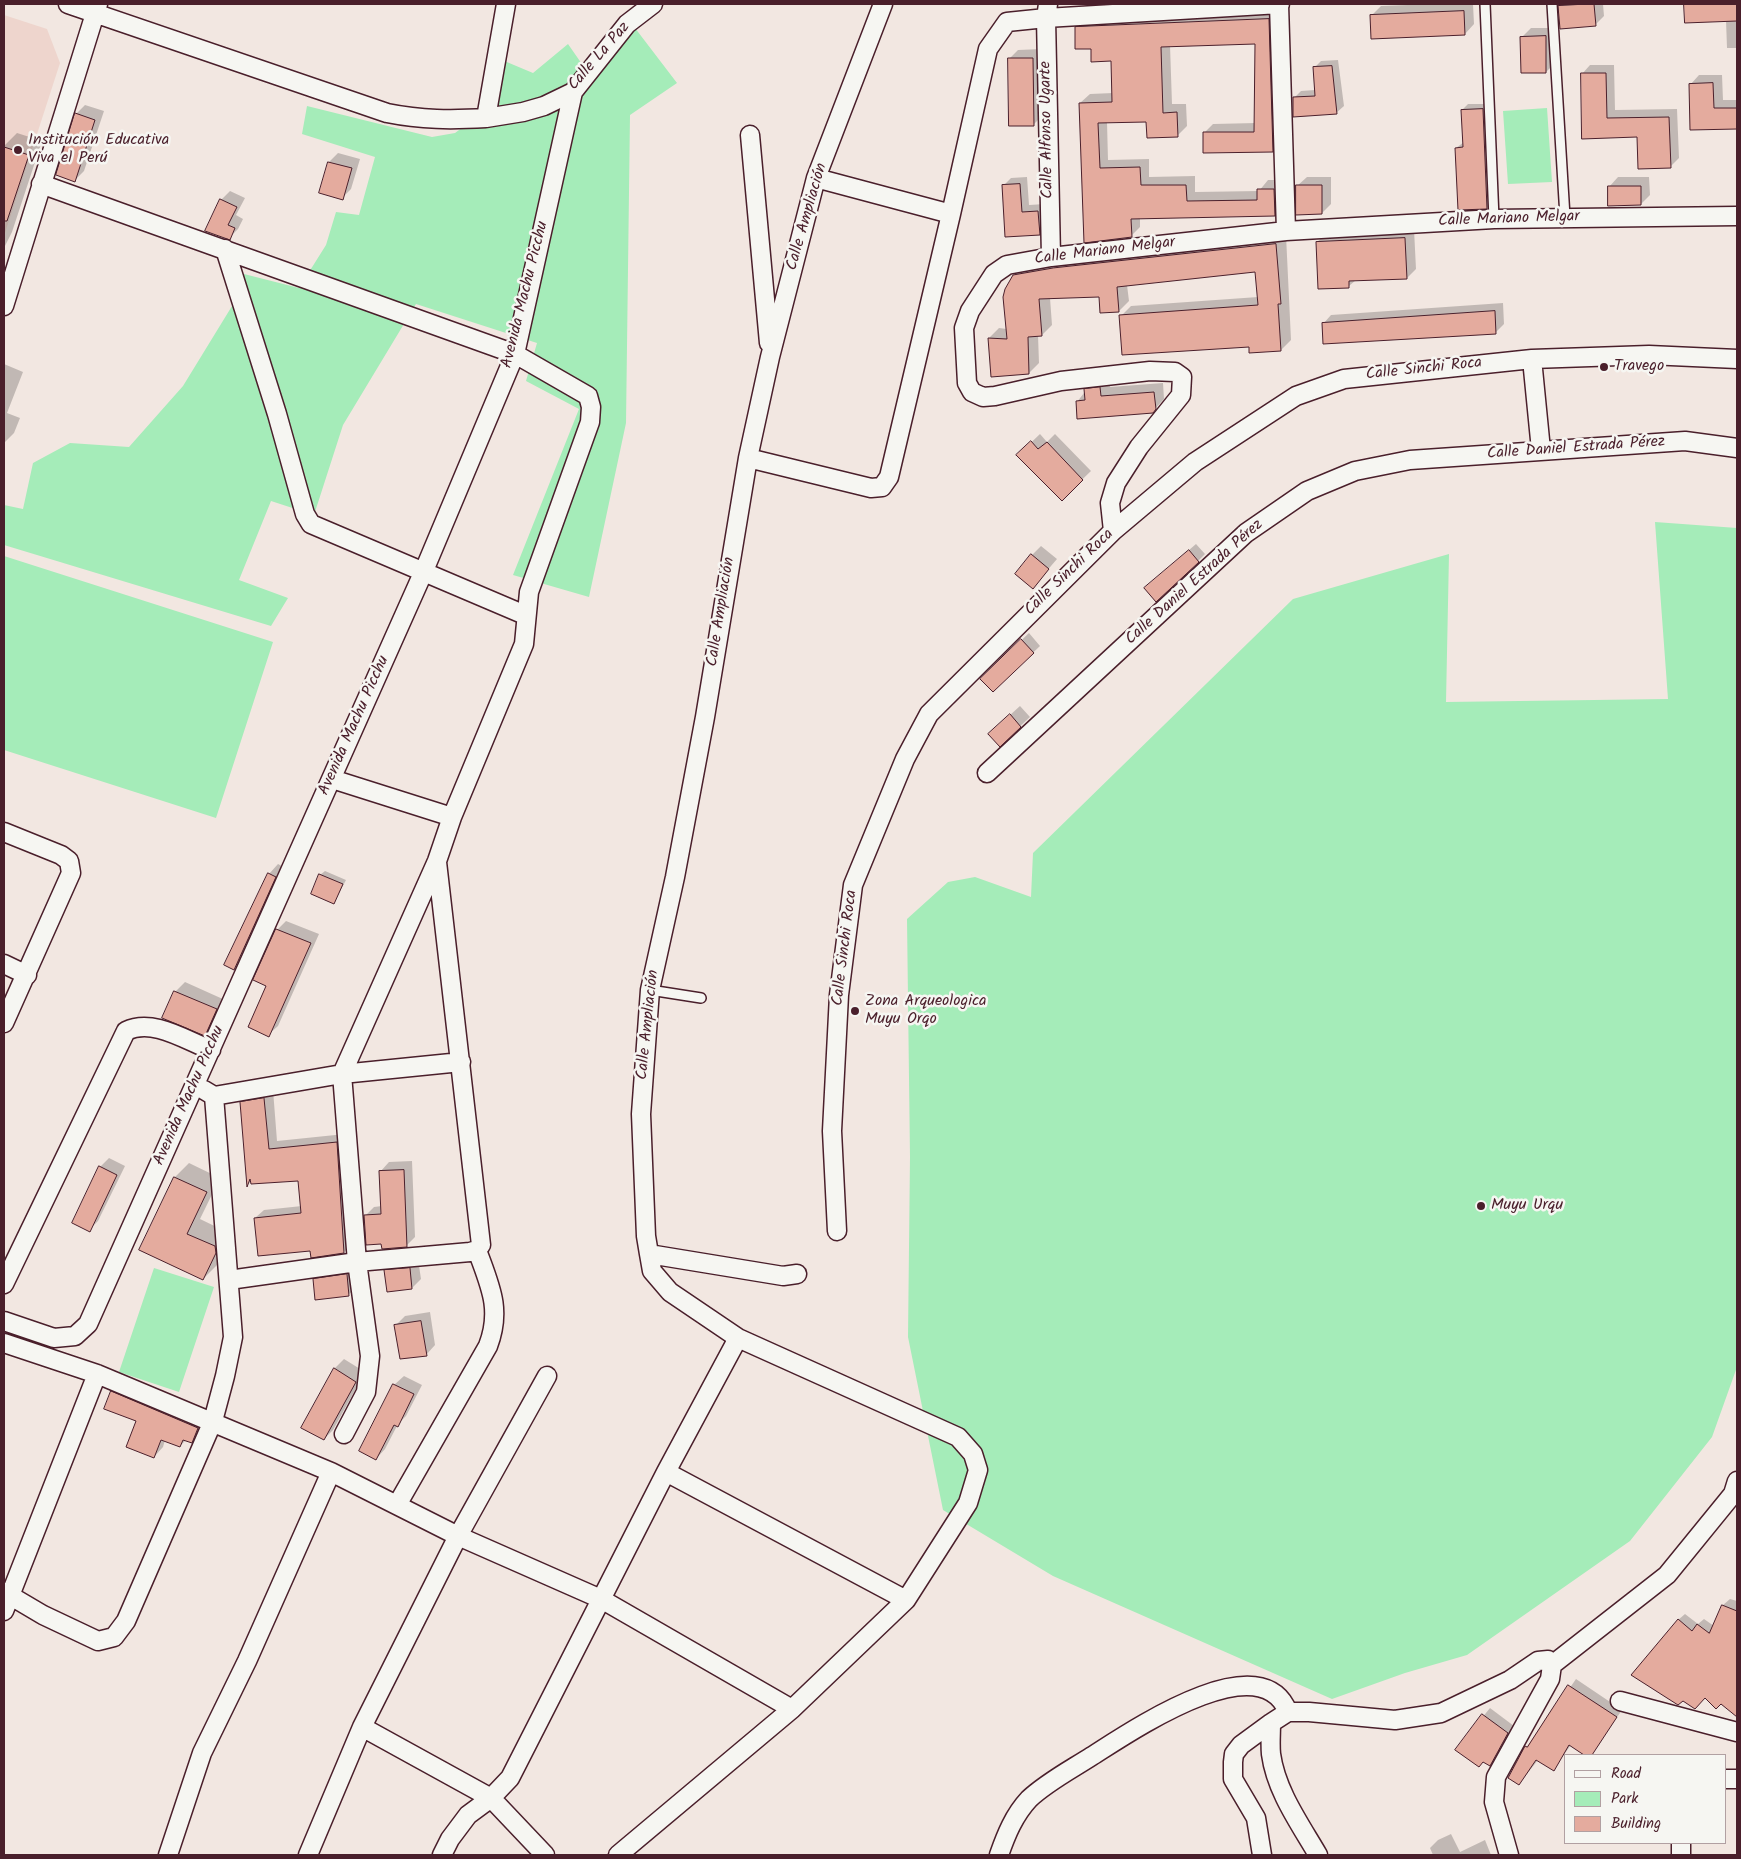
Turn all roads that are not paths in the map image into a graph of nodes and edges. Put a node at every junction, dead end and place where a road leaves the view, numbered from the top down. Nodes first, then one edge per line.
1 (68, 4) edge
2 (506, 4) edge
3 (653, 4) edge
4 (883, 4) edge
5 (1280, 4) edge
6 (1485, 4) edge
7 (1552, 4) edge
8 (97, 8) edge
9 (1047, 11) edge
10 (574, 92) junction
11 (486, 118) junction
12 (750, 135) dead end
13 (816, 178) junction
14 (41, 184) junction
15 (951, 214) junction
16 (1737, 216) edge
17 (1565, 217) junction
18 (1494, 219) junction
19 (1286, 231) junction
20 (225, 249) junction
21 (1051, 257) junction
22 (4, 306) edge
23 (515, 354) junction
24 (770, 357) junction
25 (1532, 359) junction
26 (1737, 359) edge
27 (1737, 448) edge
28 (1541, 450) junction
29 (748, 458) junction
30 (1113, 531) junction
31 (423, 573) junction
32 (526, 615) junction
33 (987, 773) dead end
34 (332, 779) junction
35 (452, 817) junction
36 (4, 832) edge
37 (436, 861) junction
38 (4, 964) edge
39 (27, 975) junction
40 (650, 990) junction
41 (701, 998) dead end
42 (4, 1023) edge
43 (211, 1050) junction
44 (461, 1062) junction
45 (342, 1074) junction
46 (195, 1085) junction
47 (214, 1096) junction
48 (837, 1231) dead end
49 (477, 1250) junction
50 (649, 1254) junction
51 (357, 1262) junction
52 (797, 1274) dead end
53 (229, 1280) junction
54 (4, 1284) edge
55 (4, 1320) edge
56 (738, 1338) junction
57 (4, 1344) edge
58 (97, 1374) junction
59 (547, 1376) dead end
60 (213, 1421) junction
61 (344, 1434) dead end
62 (331, 1472) junction
63 (666, 1472) junction
64 (1737, 1481) edge
65 (397, 1506) junction
66 (458, 1536) junction
67 (601, 1599) junction
68 (6, 1600) edge
69 (906, 1600) junction
70 (1552, 1665) junction
71 (1620, 1702) dead end
72 (792, 1709) junction
73 (1288, 1712) junction
74 (1271, 1723) junction
75 (362, 1727) junction
76 (1737, 1732) edge
77 (490, 1798) junction
78 (168, 1855) edge
79 (308, 1855) edge
80 (442, 1855) edge
81 (545, 1855) edge
82 (618, 1855) edge
83 (999, 1855) edge
84 (1262, 1855) edge
85 (1318, 1855) edge
86 (1508, 1855) edge

1 - 8 street, Calle La Paz
2 - 11 street
3 - 10 street, Calle La Paz
4 - 13 street, Calle Ampliación
5 - 9 street
5 - 19 street
6 - 18 lane
7 - 17 lane
8 - 11 street, Calle La Paz
8 - 14 street
9 - 15 street
9 - 21 street, Calle Alfonso Ugarte
10 - 11 street, Calle La Paz
10 - 23 street, Avenida Machu Picchu
12 - 24 street
13 - 15 street
13 - 24 street, Calle Ampliación
14 - 20 street
14 - 22 street
15 - 29 street
16 - 17 street, Calle Mariano Melgar
17 - 18 street, Calle Mariano Melgar
18 - 19 street, Calle Mariano Melgar
19 - 21 street, Calle Mariano Melgar
20 - 23 street
20 - 31 street
21 - 30 street, Calle Mariano Melgar
23 - 31 street, Avenida Machu Picchu
23 - 32 street
24 - 29 street, Calle Ampliación
25 - 26 street, Calle Sinchi Roca
25 - 28 street
25 - 30 street, Calle Sinchi Roca
27 - 28 street, Calle Daniel Estrada Pérez
28 - 33 street, Calle Daniel Estrada Pérez
29 - 40 street, Calle Ampliación
30 - 48 street, Calle Sinchi Roca
31 - 32 street
31 - 34 street, Avenida Machu Picchu
32 - 35 street
34 - 35 street
34 - 43 street, Avenida Machu Picchu
35 - 37 street
36 - 39 street
37 - 44 street
37 - 45 street
38 - 39 street
39 - 42 street
40 - 41 lane
40 - 50 street, Calle Ampliación
43 - 46 street, Avenida Machu Picchu
43 - 54 street
44 - 45 street
44 - 49 street
45 - 47 street
45 - 51 street
46 - 47 street
46 - 55 street, Avenida Machu Picchu
47 - 53 street
49 - 51 street
49 - 65 street
50 - 52 street
50 - 56 street, Calle Ampliación
51 - 53 street
51 - 61 street
53 - 60 street
56 - 63 street
56 - 69 street, Calle Ampliación
57 - 58 street
58 - 60 street
58 - 68 street
59 - 66 street
60 - 62 street
60 - 68 street
62 - 65 street
62 - 78 street
63 - 67 street
63 - 69 street
64 - 70 street
65 - 66 street
66 - 67 street
66 - 75 street
67 - 72 street
67 - 77 street
69 - 72 street, Calle Ampliación
70 - 73 street
70 - 86 street
71 - 76 street
72 - 82 street, Calle Ampliación
73 - 74 street
73 - 83 street
74 - 84 street
74 - 85 street
75 - 77 street
75 - 79 street
77 - 80 street
77 - 81 street

